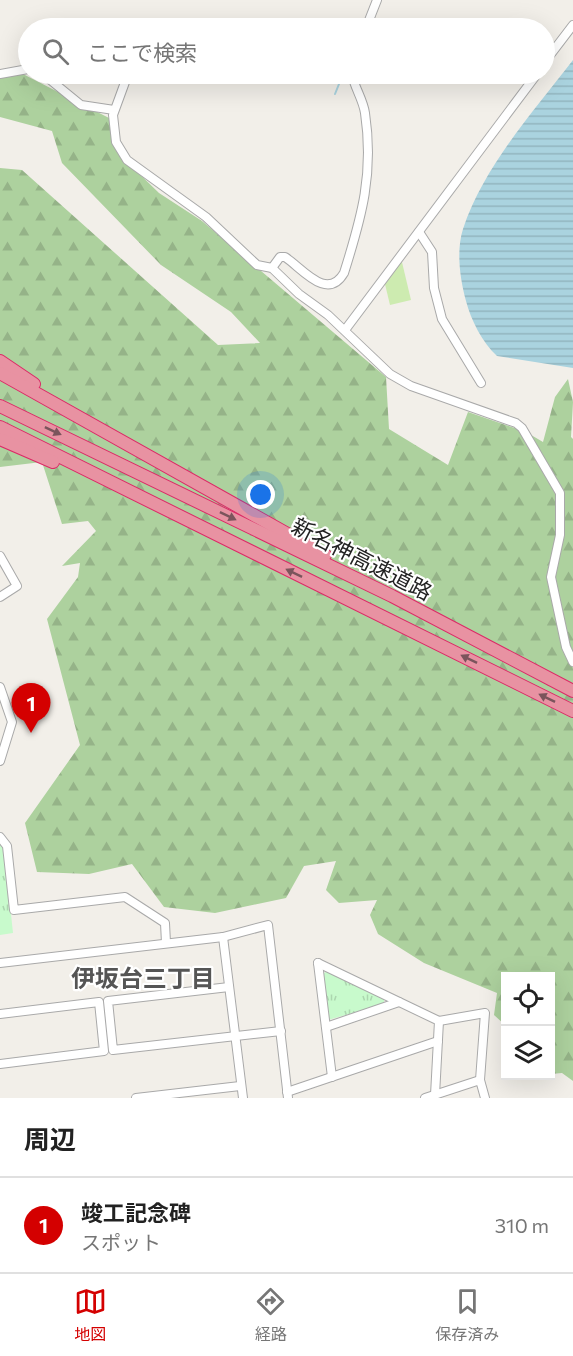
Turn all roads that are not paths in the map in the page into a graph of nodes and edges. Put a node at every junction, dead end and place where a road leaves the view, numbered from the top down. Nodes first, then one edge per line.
1 (376, 0) edge
2 (370, 18) edge
3 (573, 25) edge
4 (555, 49) edge
5 (18, 71) edge
6 (0, 74) edge
7 (55, 84) edge
8 (124, 84) edge
9 (355, 84) edge
10 (530, 84) edge
11 (114, 110) junction
12 (419, 232) junction
13 (272, 268) junction
14 (345, 330) junction
15 (0, 361) edge
16 (0, 373) edge
17 (481, 383) dead end
18 (0, 406) edge
19 (0, 427) edge
20 (0, 440) edge
21 (136, 448) junction
22 (110, 483) junction
23 (0, 556) edge
24 (392, 596) junction
25 (0, 597) edge
26 (573, 662) edge
27 (0, 687) edge
28 (573, 691) edge
29 (2, 701) edge
30 (573, 711) edge
31 (0, 761) edge
32 (0, 837) edge
33 (223, 937) junction
34 (166, 943) junction
35 (0, 963) edge
36 (229, 987) junction
37 (399, 1002) junction
38 (0, 1014) edge
39 (439, 1021) junction
40 (326, 1027) junction
41 (281, 1031) junction
42 (234, 1036) junction
43 (438, 1041) junction
44 (0, 1064) edge
45 (332, 1077) junction
46 (480, 1080) junction
47 (240, 1086) junction
48 (288, 1095) edge
49 (435, 1095) junction
50 (136, 1098) edge
51 (243, 1098) edge
52 (425, 1098) edge
53 (485, 1098) edge

1 - 2 street
3 - 4 street
5 - 6 street
7 - 11 street
8 - 11 street
9 - 13 street
10 - 12 street
11 - 13 street
12 - 14 street
12 - 17 street
13 - 14 street
14 - 26 street
15 - 21 highway
16 - 21 highway
18 -> 24 highway, 新名神高速道路
19 - 22 highway, 新名神高速道路
20 - 22 highway
21 - 24 highway
30 -> 22 highway, 新名神高速道路
23 - 25 street
24 - 28 highway, 新名神高速道路
27 - 29 street
29 - 31 street
32 - 34 street
33 - 34 street
33 - 36 street
33 - 41 street
34 - 35 street
36 - 42 street
36 - 42 street
37 - 39 street
37 - 40 street
37 - 40 street
38 - 44 street
39 - 43 street
39 - 46 street
40 - 45 street
41 - 42 street
41 - 48 street
42 - 47 street
43 - 45 street
43 - 49 street
45 - 48 street
46 - 49 street
46 - 53 street
47 - 50 street
47 - 51 street
49 - 52 street

